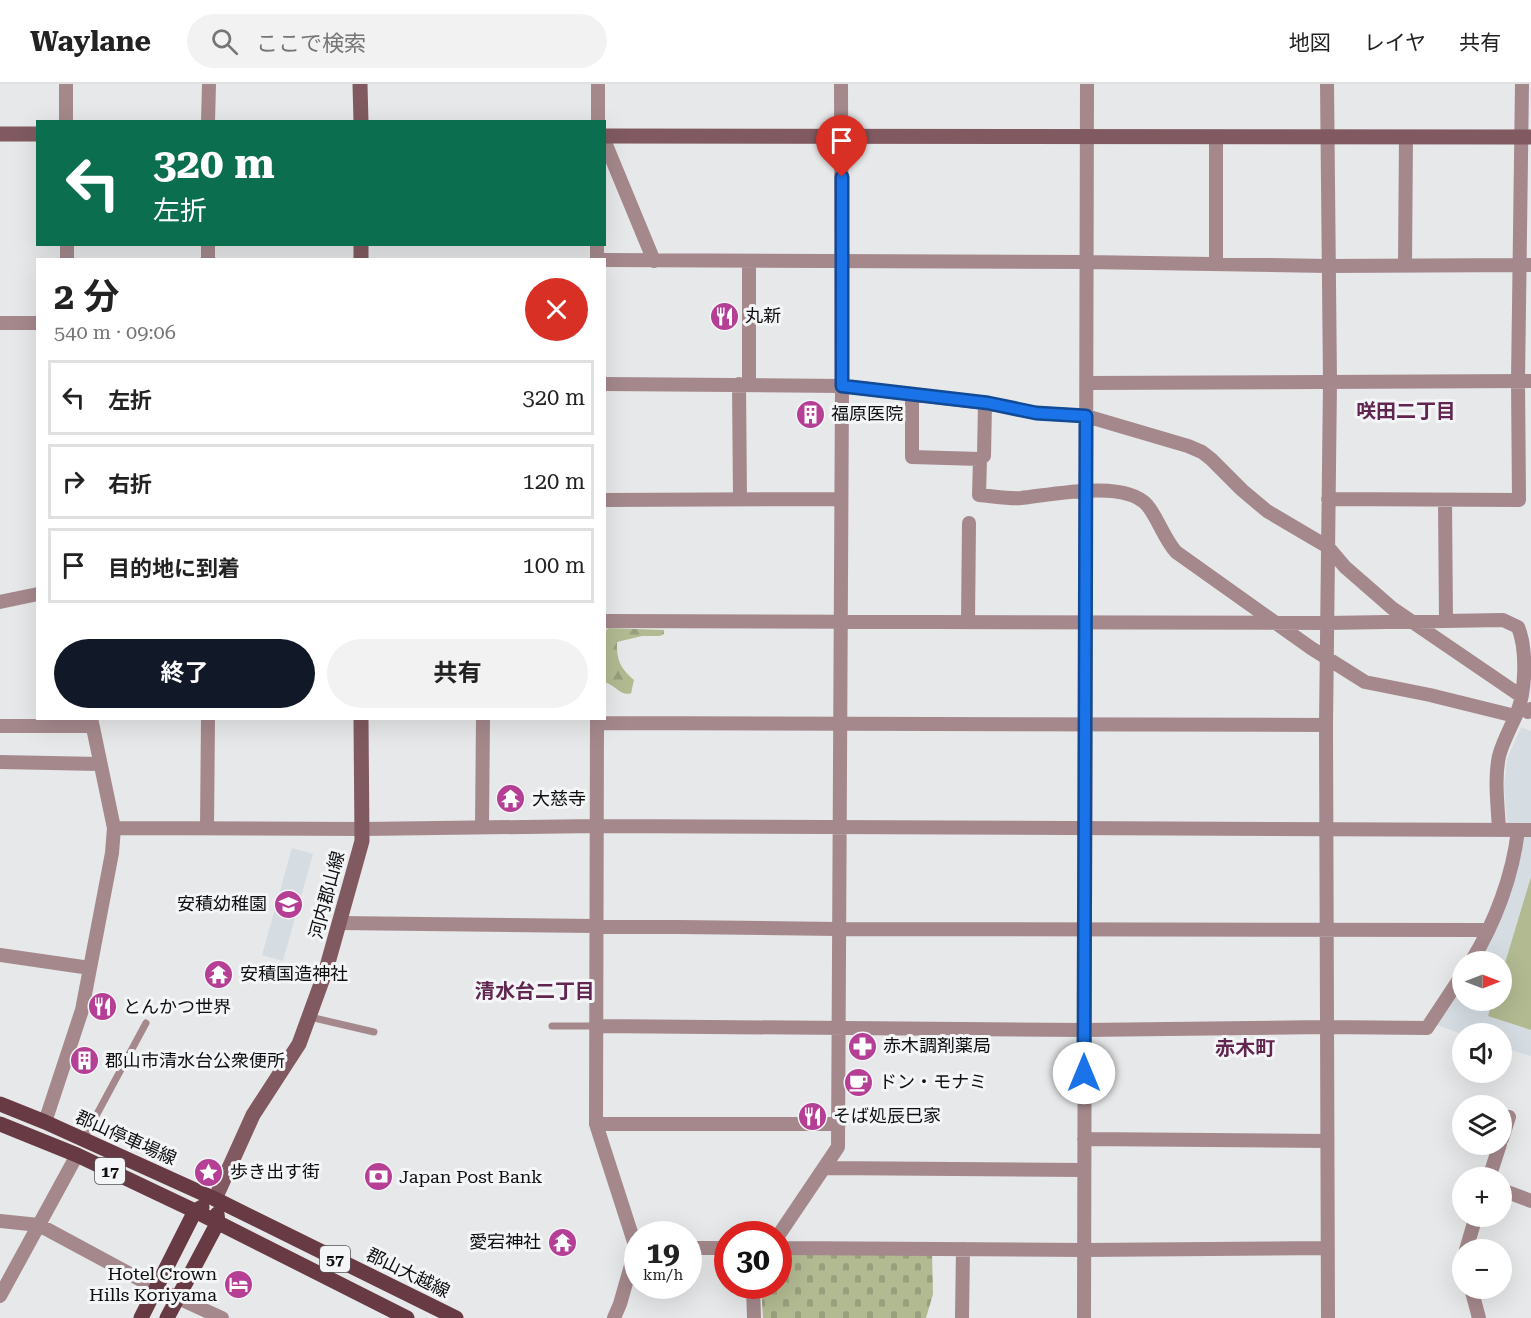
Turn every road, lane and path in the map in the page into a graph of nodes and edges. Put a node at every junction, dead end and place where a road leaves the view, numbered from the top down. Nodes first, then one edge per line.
1 (66, 84) edge
2 (209, 84) edge
3 (360, 84) edge
4 (598, 84) edge
5 (841, 84) edge
6 (1087, 84) edge
7 (1327, 84) edge
8 (1522, 84) edge
9 (66, 120) edge
10 (208, 120) edge
11 (360, 120) edge
12 (598, 120) edge
13 (0, 134) edge
14 (36, 134) edge
15 (842, 136) junction
16 (1087, 137) junction
17 (1216, 137) junction
18 (1406, 137) junction
19 (1526, 137) edge
20 (606, 138) edge
21 (1326, 138) junction
22 (606, 143) edge
23 (606, 260) edge
24 (654, 261) junction
25 (749, 261) junction
26 (841, 261) junction
27 (1087, 262) junction
28 (1216, 263) junction
29 (1405, 264) junction
30 (1526, 265) edge
31 (1328, 266) junction
32 (0, 323) edge
33 (36, 323) edge
34 (1524, 381) edge
35 (1330, 382) junction
36 (1087, 383) junction
37 (606, 384) edge
38 (744, 384) junction
39 (842, 386) junction
40 (912, 394) junction
41 (985, 403) junction
42 (1086, 416) junction
43 (980, 459) junction
44 (1086, 490) junction
45 (740, 499) junction
46 (841, 499) junction
47 (1328, 499) junction
48 (606, 500) edge
49 (1445, 500) junction
50 (1525, 500) edge
51 (969, 523) dead end
52 (1328, 547) junction
53 (36, 594) edge
54 (0, 602) edge
55 (841, 620) junction
56 (606, 621) edge
57 (968, 621) junction
58 (1446, 621) junction
59 (1085, 622) junction
60 (1274, 622) junction
61 (1413, 622) junction
62 (1327, 623) junction
63 (1327, 659) junction
64 (1521, 696) junction
65 (1525, 712) edge
66 (208, 720) edge
67 (361, 720) edge
68 (483, 720) edge
69 (597, 721) edge
70 (91, 722) edge
71 (840, 723) junction
72 (1085, 724) junction
73 (1326, 725) junction
74 (0, 726) edge
75 (0, 762) edge
76 (100, 764) junction
77 (597, 826) junction
78 (482, 827) junction
79 (114, 828) junction
80 (207, 828) junction
81 (839, 828) junction
82 (1084, 828) junction
83 (363, 829) junction
84 (1327, 829) junction
85 (1499, 830) junction
86 (1525, 830) edge
87 (339, 923) junction
88 (597, 927) junction
89 (838, 928) junction
90 (1084, 929) junction
91 (1327, 930) junction
92 (1488, 930) junction
93 (1477, 951) edge
94 (0, 955) edge
95 (90, 968) junction
96 (1452, 990) edge
97 (310, 1017) junction
98 (146, 1023) dead end
99 (552, 1026) dead end
100 (596, 1026) junction
101 (839, 1027) junction
102 (1326, 1027) junction
103 (1084, 1030) junction
104 (374, 1032) dead end
105 (0, 1104) edge
106 (45, 1122) junction
107 (596, 1124) junction
108 (839, 1124) junction
109 (1, 1128) edge
110 (1084, 1139) junction
111 (83, 1140) junction
112 (1327, 1141) junction
113 (77, 1155) junction
114 (825, 1168) junction
115 (1083, 1170) junction
116 (1512, 1193) edge
117 (215, 1199) junction
118 (1531, 1200) edge
119 (195, 1211) junction
120 (0, 1221) edge
121 (628, 1221) edge
122 (788, 1221) edge
123 (218, 1222) junction
124 (39, 1225) junction
125 (792, 1248) edge
126 (1328, 1248) junction
127 (963, 1249) junction
128 (1084, 1250) junction
129 (156, 1288) junction
130 (624, 1291) edge
131 (0, 1296) edge
132 (178, 1298) junction
133 (753, 1299) edge
134 (1474, 1299) edge
135 (141, 1318) edge
136 (167, 1318) edge
137 (222, 1318) edge
138 (406, 1318) edge
139 (456, 1318) edge
140 (614, 1318) edge
141 (754, 1318) edge
142 (962, 1318) edge
143 (1084, 1318) edge
144 (1328, 1318) edge
145 (1479, 1318) edge

1 - 9 street
2 - 10 street
3 - 11 street
4 - 12 street
5 - 15 street
6 - 16 street
7 - 21 street
8 - 19 street
13 - 14 street
15 - 16 street
15 - 20 street
15 - 26 street
16 - 17 street
16 - 27 street
17 - 21 street
17 - 28 street
18 - 19 street
18 - 21 street
18 - 29 street
19 - 30 street
21 - 31 street
22 - 24 street
23 - 24 street
24 - 25 street
25 - 26 street
25 - 38 street
26 - 27 street
26 - 39 street
27 - 28 street
27 - 36 street
28 - 31 street
29 - 30 street
29 - 31 street
30 - 34 street
31 - 35 street
32 - 33 street
34 - 35 street
34 - 50 street
35 - 36 street
35 - 47 street
36 - 42 street
37 - 38 street
38 - 39 street
38 - 45 street
39 - 40 street
39 - 46 street
40 - 41 street
40 - 43 street
41 - 42 street
41 - 43 street
42 - 44 street
42 - 52 street
43 - 44 street
44 - 59 street
44 - 60 street
45 - 46 street
45 - 48 street
46 - 55 street
47 - 49 street
47 - 52 street
49 - 50 street
49 - 58 street
51 - 57 street
52 - 61 street
52 - 62 street
53 - 54 street
55 - 56 street
55 - 57 street
55 - 71 street
57 - 59 street
58 - 61 street
58 - 64 street
59 - 60 street
59 - 72 street
60 - 62 street
60 - 63 street
61 - 62 street
61 - 64 street
62 - 63 street
63 - 65 street
63 - 73 street
64 - 65 street
65 - 85 street
66 - 80 street
67 - 83 street, 河内郡山線
68 - 78 street
69 - 71 street
69 - 77 street
70 - 74 street
70 - 76 street
71 - 72 street
71 - 81 street
72 - 73 street
72 - 82 street
73 - 84 street
75 - 76 street
76 - 79 street
77 - 78 street
77 - 81 street
77 - 88 street
78 - 83 street
79 - 80 street
79 - 95 street
80 - 83 street
81 - 82 street
81 - 89 street
82 - 84 street
82 - 90 street
83 - 87 street, 河内郡山線
84 - 85 street
84 - 91 street
85 - 86 street
86 - 92 street
87 - 88 street
87 - 97 street, 河内郡山線
88 - 89 street
88 - 100 street
89 - 90 street
89 - 101 street
90 - 91 street
90 - 103 street
91 - 92 street
91 - 102 street
92 - 93 street
94 - 95 street
95 - 106 street
96 - 102 street
97 - 104 lane
97 - 117 street, 河内郡山線
98 - 111 lane
99 - 100 lane
100 - 101 street
100 - 107 street
101 - 103 street
101 - 108 street
102 - 103 street
102 - 112 street
103 - 110 street
105 - 106 main road, 郡山停車場線 / 17
106 - 111 main road, 郡山停車場線 / 17
107 - 108 street
107 - 121 street
108 - 114 street
109 - 113 main road, 郡山停車場線 / 17
110 - 112 street
110 - 115 street
111 - 117 main road, 郡山停車場線 / 17
112 - 126 street
113 - 119 main road, 郡山停車場線 / 17
113 - 124 street
114 - 115 street
114 - 122 street
115 - 128 street
116 - 118 street
117 - 119 main road
117 - 123 main road
117 - 139 main road, 郡山大越線 / 57
119 - 123 main road, 郡山停車場線 / 17
119 - 129 main road
120 - 124 street
123 - 132 main road
123 - 138 main road, 57
124 - 129 street
124 - 131 street
125 - 127 street
126 - 128 street
126 - 144 street
127 - 128 street
127 - 142 street
128 - 143 street
129 - 132 street
129 - 135 main road
130 - 140 street
132 - 136 main road
132 - 137 street
133 - 141 street
134 - 145 street

